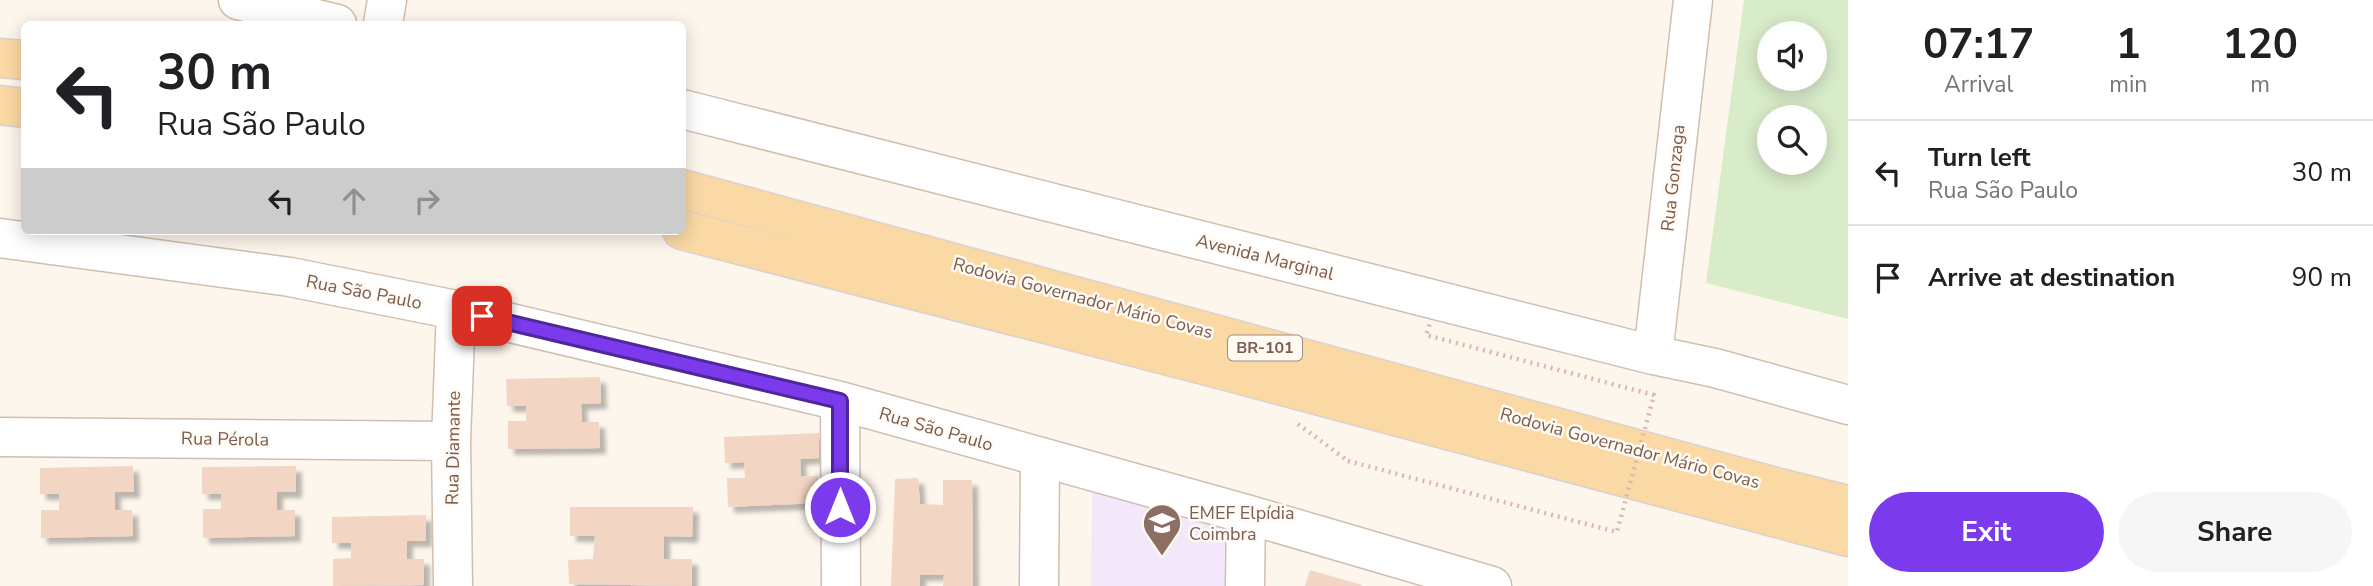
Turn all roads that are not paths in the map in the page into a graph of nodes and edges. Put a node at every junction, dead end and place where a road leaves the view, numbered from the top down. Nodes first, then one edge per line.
1 (238, 0) edge
2 (387, 0) edge
3 (1688, 11) edge
4 (325, 21) edge
5 (384, 21) edge
6 (0, 58) edge
7 (21, 61) edge
8 (0, 105) edge
9 (21, 108) edge
10 (686, 110) edge
11 (686, 190) edge
12 (686, 231) edge
13 (0, 238) edge
14 (456, 310) junction
15 (1653, 355) junction
16 (840, 401) junction
17 (1848, 405) edge
18 (0, 437) edge
19 (451, 441) junction
20 (1040, 458) junction
21 (1848, 505) edge
22 (1246, 514) junction
23 (1758, 514) junction
24 (1848, 537) edge
25 (1848, 548) edge
26 (453, 586) edge
27 (841, 586) edge
28 (1039, 586) edge
29 (1245, 586) edge
30 (1492, 586) edge

1 - 4 street
2 - 5 street
3 - 15 street, Rua Gonzaga
6 - 7 main road
8 - 9 main road
10 - 15 street, Avenida Marginal
11 - 21 main road, Rodovia Governador Mário Covas / BR-101
12 - 23 main road, Rodovia Governador Mário Covas / BR-101
13 - 14 street, Rua São Paulo
14 - 16 street, Rua São Paulo
14 - 19 street, Rua Diamante
15 - 17 street, Avenida Marginal
16 - 20 street, Rua São Paulo
16 - 27 street
18 - 19 street, Rua Pérola
19 - 26 street, Rua Diamante
20 - 22 street, Rua São Paulo
20 - 28 street
22 - 29 street
22 - 30 street, Rua São Paulo
23 - 24 main road, Rodovia Governador Mário Covas / BR-101
23 - 25 main road

